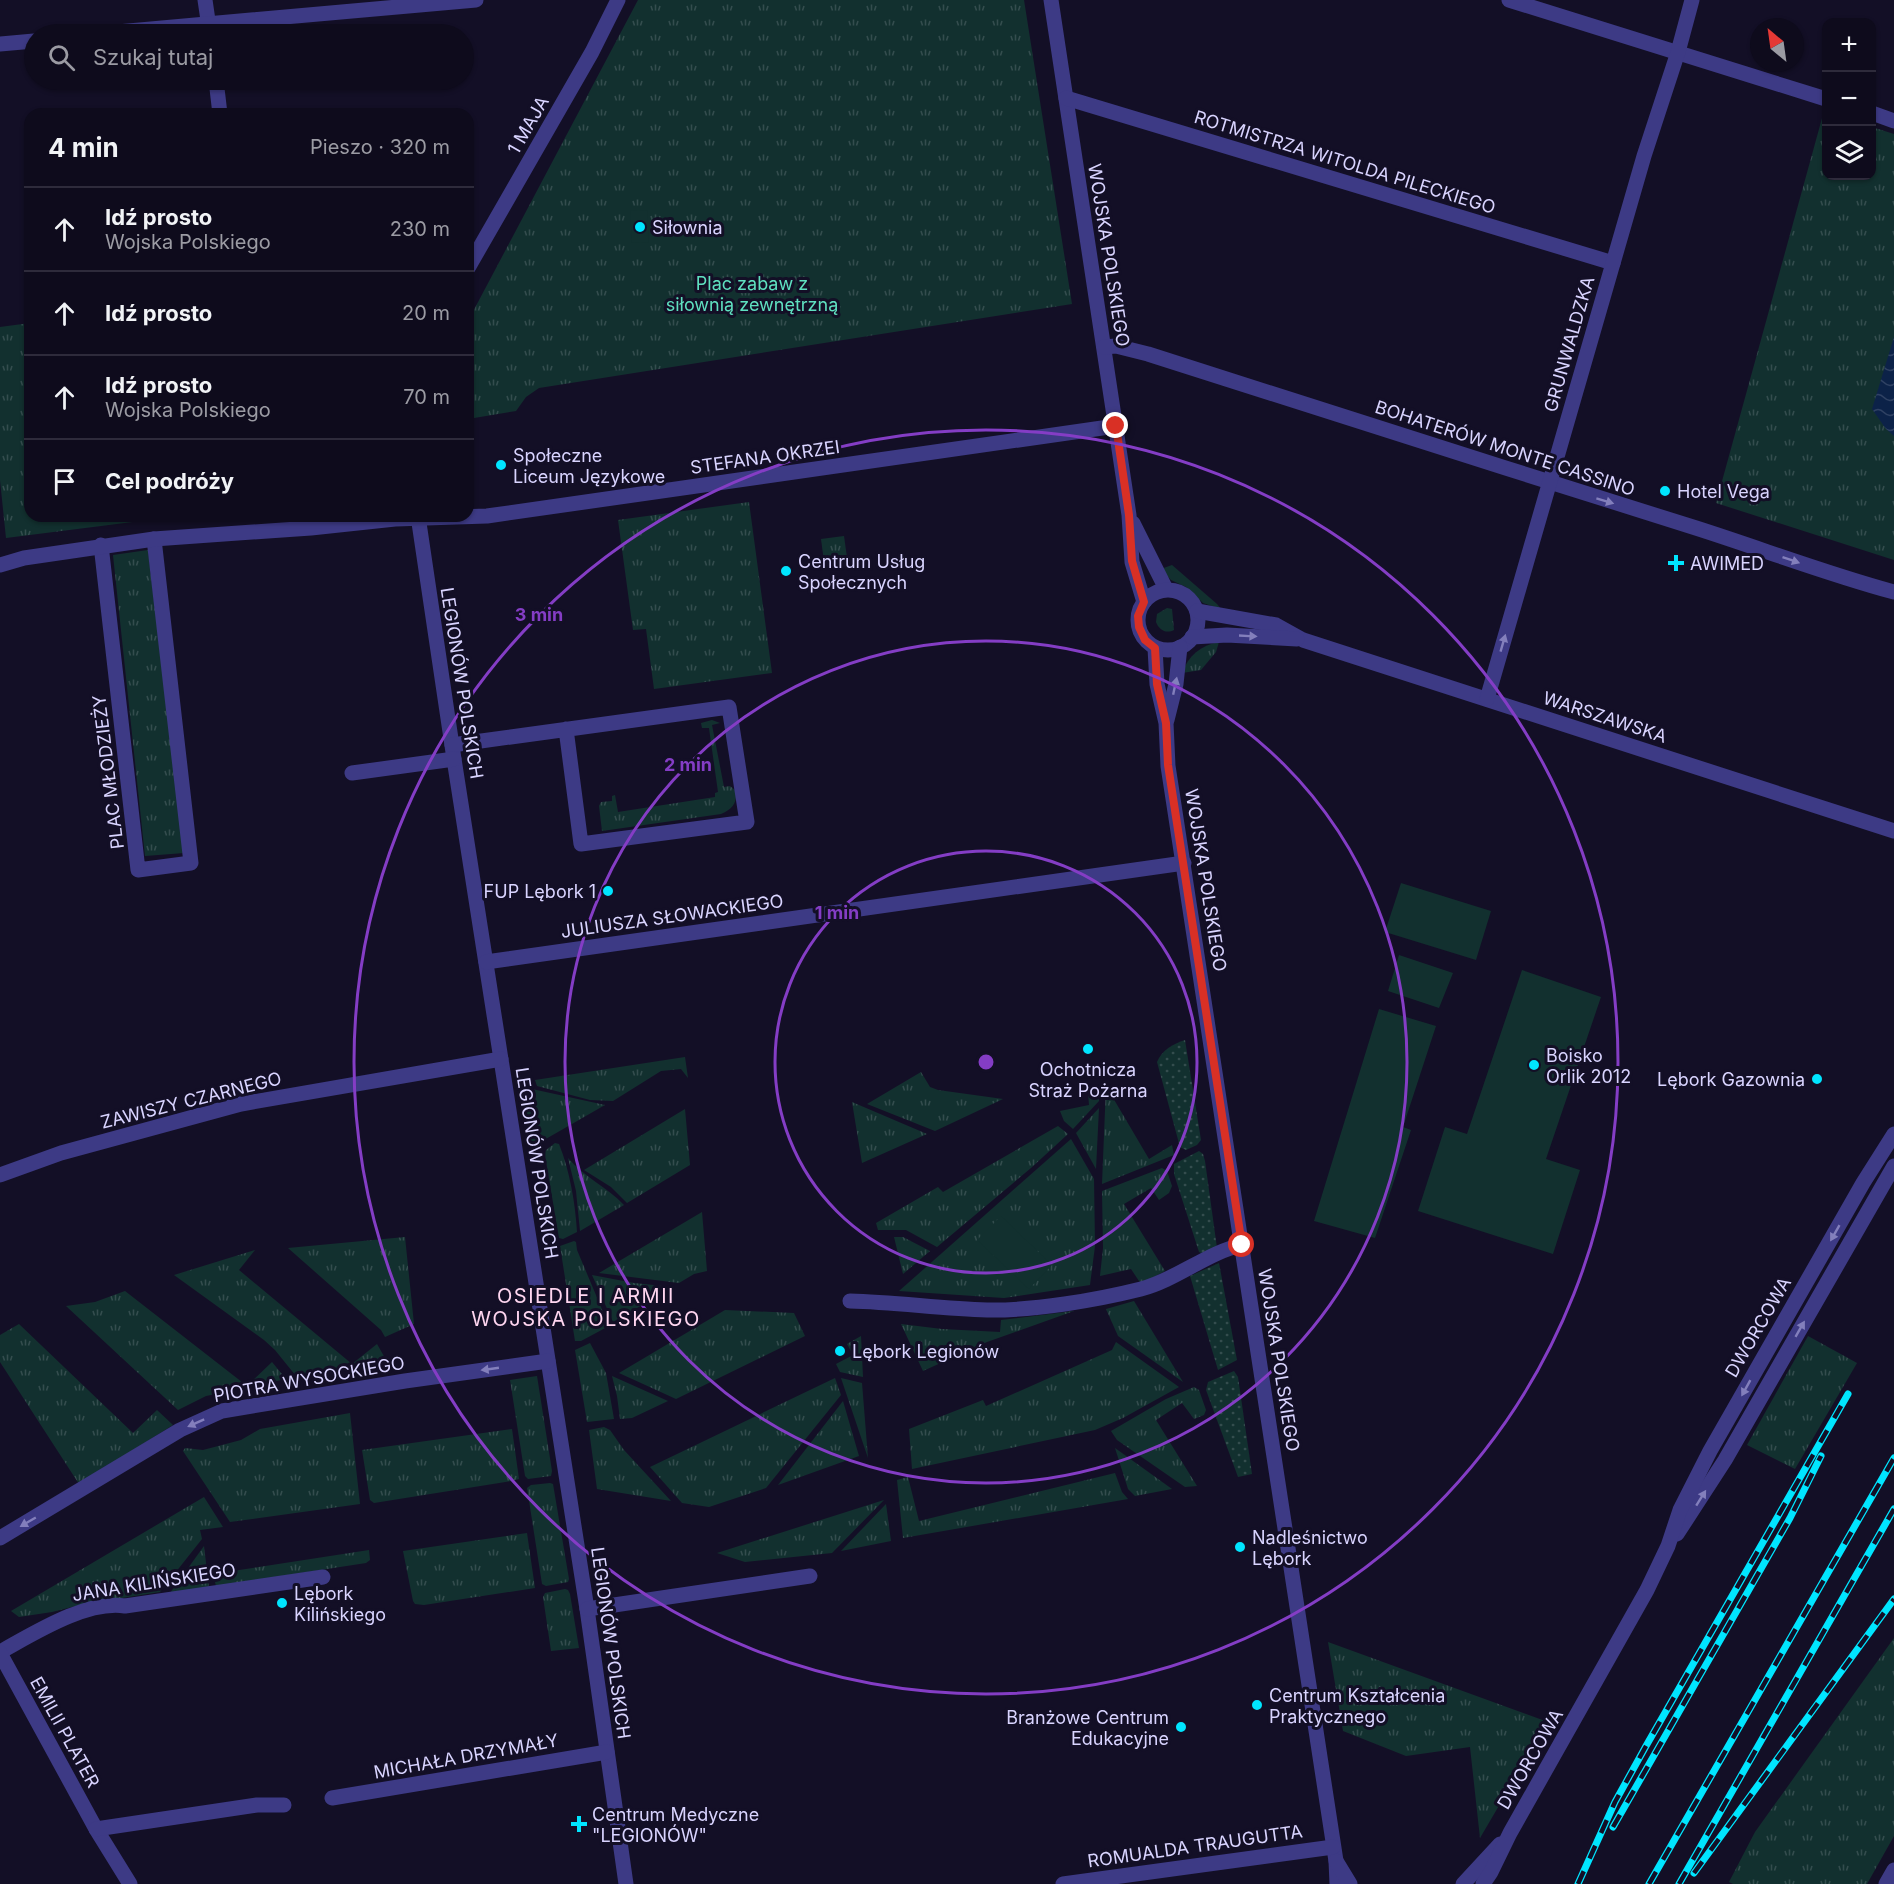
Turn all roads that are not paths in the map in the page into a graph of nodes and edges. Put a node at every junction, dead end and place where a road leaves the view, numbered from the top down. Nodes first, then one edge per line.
1 (205, 0) edge
2 (476, 0) edge
3 (1051, 0) edge
4 (1509, 0) edge
5 (1692, 0) edge
6 (614, 1) edge
7 (208, 24) edge
8 (255, 24) edge
9 (24, 42) edge
10 (0, 44) edge
11 (1678, 52) junction
12 (217, 90) edge
13 (1822, 97) edge
14 (1066, 98) junction
15 (219, 108) edge
16 (1876, 114) edge
17 (1894, 121) edge
18 (474, 258) edge
19 (1613, 264) junction
20 (1104, 347) junction
21 (1116, 426) junction
22 (1549, 483) junction
23 (1129, 515) junction
24 (474, 516) edge
25 (367, 522) edge
26 (419, 522) edge
27 (265, 523) edge
28 (154, 539) junction
29 (101, 545) junction
30 (0, 565) edge
31 (1166, 589) junction
32 (1894, 592) edge
33 (1144, 602) junction
34 (1197, 611) junction
35 (1303, 640) junction
36 (1186, 642) junction
37 (1155, 648) junction
38 (1487, 699) junction
39 (1166, 723) junction
40 (566, 729) junction
41 (453, 752) junction
42 (352, 773) dead end
43 (1894, 831) edge
44 (1184, 863) junction
45 (486, 962) junction
46 (501, 1059) junction
47 (1894, 1134) edge
48 (1894, 1166) edge
49 (0, 1175) edge
50 (1242, 1245) junction
51 (850, 1301) dead end
52 (548, 1361) junction
53 (1710, 1451) junction
54 (1725, 1460) junction
55 (0, 1538) edge
56 (1668, 1546) junction
57 (810, 1576) dead end
58 (323, 1577) dead end
59 (587, 1609) junction
60 (0, 1652) edge
61 (607, 1752) junction
62 (333, 1798) dead end
63 (284, 1805) dead end
64 (96, 1829) junction
65 (1510, 1833) junction
66 (1335, 1854) junction
67 (1894, 1870) edge
68 (130, 1884) edge
69 (626, 1884) edge
70 (1063, 1884) edge
71 (1337, 1884) edge
72 (1350, 1884) edge
73 (1463, 1884) edge
74 (1483, 1884) edge
75 (1886, 1884) edge

1 - 7 street
2 - 8 street
3 - 14 street, WOJSKA POLSKIEGO
4 - 11 street
5 - 11 street, GRUNWALDZKA
6 - 18 street, 1 MAJA
9 - 10 street
11 - 13 street
11 - 19 street, GRUNWALDZKA
12 - 15 street
14 - 19 street, ROTMISTRZA WITOLDA PILECKIEGO
14 - 20 street, WOJSKA POLSKIEGO
16 - 17 street
19 - 22 street, GRUNWALDZKA
20 - 21 street, WOJSKA POLSKIEGO
20 - 22 street, BOHATERÓW MONTE CASSINO
21 - 23 street, WOJSKA POLSKIEGO
21 - 24 street, STEFANA OKRZEI
22 -> 32 street, BOHATERÓW MONTE CASSINO
38 -> 22 street, GRUNWALDZKA
23 - 31 street, WOJSKA POLSKIEGO
23 - 33 street, WOJSKA POLSKIEGO
25 - 27 street, STEFANA OKRZEI
26 - 41 street, LEGIONÓW POLSKICH
27 - 28 street, STEFANA OKRZEI
28 - 29 street, STEFANA OKRZEI
28 - 29 street, PLAC MŁODZIEŻY
29 - 30 street, STEFANA OKRZEI
31 - 33 street
31 - 34 street
33 - 37 street
34 - 35 street, WARSZAWSKA
34 - 36 street
36 -> 35 street, WARSZAWSKA
35 - 38 street, WARSZAWSKA
36 - 37 street
39 -> 36 street, WOJSKA POLSKIEGO
37 - 39 street, WOJSKA POLSKIEGO
38 - 43 street, WARSZAWSKA
39 - 44 street, WOJSKA POLSKIEGO
40 - 40 street
40 - 41 street
41 - 42 street
41 - 45 street, LEGIONÓW POLSKICH
44 - 45 street, JULIUSZA SŁOWACKIEGO
44 - 50 street, WOJSKA POLSKIEGO
45 - 46 street, LEGIONÓW POLSKICH
46 - 49 street, ZAWISZY CZARNEGO
46 - 52 street, LEGIONÓW POLSKICH
47 -> 53 street, DWORCOWA
54 -> 48 street, DWORCOWA
50 - 51 street
50 - 66 street, WOJSKA POLSKIEGO
52 -> 55 street, PIOTRA WYSOCKIEGO
52 - 59 street, LEGIONÓW POLSKICH
53 - 54 street
53 - 56 street, DWORCOWA
56 -> 54 street, DWORCOWA
56 - 65 street, DWORCOWA
57 - 59 street
58 - 60 street, JANA KILIŃSKIEGO
59 - 61 street, LEGIONÓW POLSKICH
60 - 64 street, EMILII PLATER
61 - 62 street, MICHAŁA DRZYMAŁY
61 - 69 street, LEGIONÓW POLSKICH
63 - 64 street
64 - 68 street, EMILII PLATER
65 - 73 street, DWORCOWA
65 - 74 street, DWORCOWA
66 - 70 street, ROMUALDA TRAUGUTTA
66 - 71 street, WOJSKA POLSKIEGO
66 - 72 street, WOJSKA POLSKIEGO
67 - 75 street

